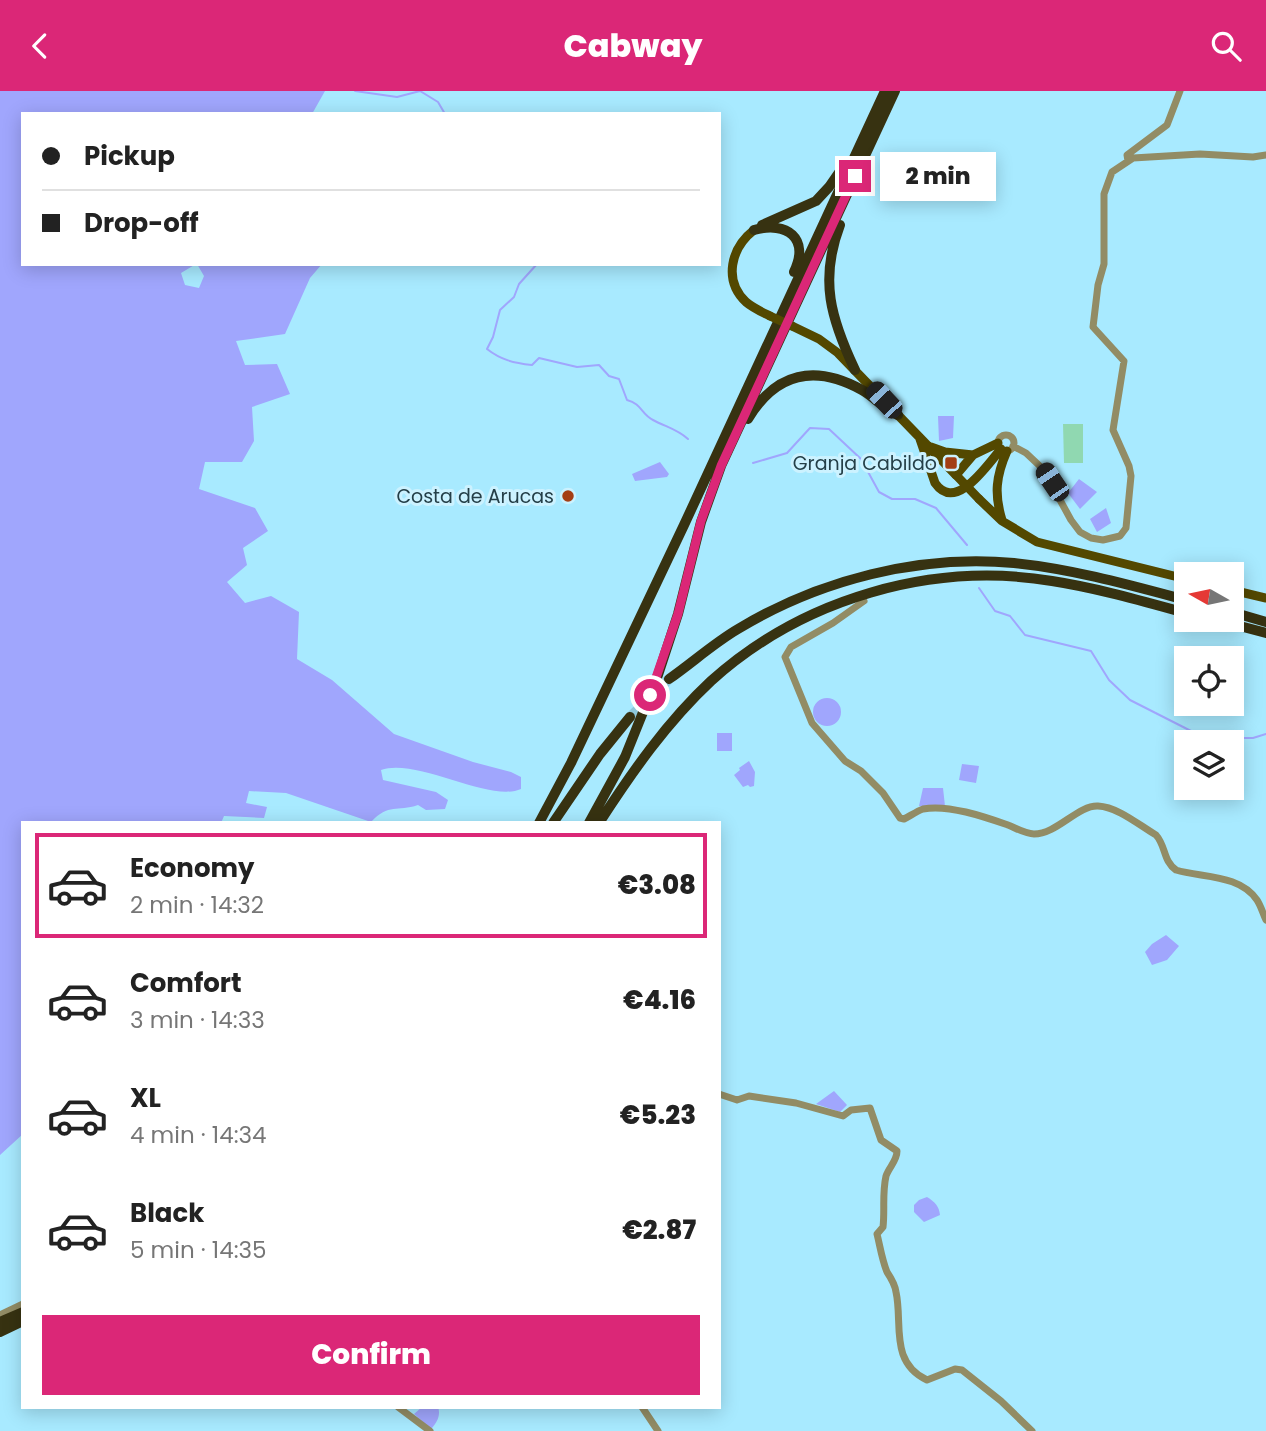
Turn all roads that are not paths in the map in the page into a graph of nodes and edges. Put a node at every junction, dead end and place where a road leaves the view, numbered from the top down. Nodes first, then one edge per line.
1 (885, 91) edge
2 (895, 91) edge
3 (1180, 91) edge
4 (862, 139) junction
5 (1266, 155) edge
6 (1130, 160) junction
7 (855, 176) junction
8 (754, 230) junction
9 (855, 370) junction
10 (898, 415) junction
11 (730, 436) junction
12 (919, 437) junction
13 (930, 447) junction
14 (1005, 448) junction
15 (973, 455) junction
16 (956, 475) junction
17 (1002, 521) junction
18 (1004, 576) junction
19 (1174, 576) edge
20 (1244, 593) edge
21 (1174, 597) edge
22 (1266, 598) edge
23 (1174, 610) edge
24 (1244, 616) edge
25 (833, 617) joint
26 (1266, 622) edge
27 (1244, 627) edge
28 (1266, 633) edge
29 (669, 679) tunnel mouth
30 (630, 717) tunnel mouth
31 (540, 821) edge
32 (555, 821) edge
33 (590, 821) edge
34 (600, 821) edge
35 (1266, 920) edge
36 (721, 1095) edge
37 (21, 1305) edge
38 (21, 1313) edge
39 (0, 1315) edge
40 (0, 1322) edge
41 (21, 1322) edge
42 (0, 1332) edge
43 (401, 1409) edge
44 (643, 1409) edge
45 (430, 1431) edge
46 (658, 1431) edge
47 (1032, 1431) edge

1 - 4 highway
2 - 7 highway
3 - 6 street
4 - 8 highway
4 - 11 highway
5 - 6 street
6 - 14 street
7 - 9 highway
7 - 11 highway
8 - 9 main road, bridge
8 - 11 highway
9 - 10 main road
10 - 11 highway
10 - 12 main road
11 - 31 highway
11 - 33 highway
12 - 13 main road
12 - 14 main road
13 - 15 main road
13 - 16 main road
14 - 15 main road
14 - 17 main road
15 - 16 main road
16 - 17 main road, bridge
17 - 19 main road
18 - 23 highway
18 - 25 highway
18 - 34 highway
20 - 22 main road
21 - 29 highway
24 - 26 highway
25 - 35 street
27 - 28 highway
30 - 32 highway
36 - 47 street
37 - 39 street
38 - 40 highway
41 - 42 highway
43 - 45 street
44 - 46 street

